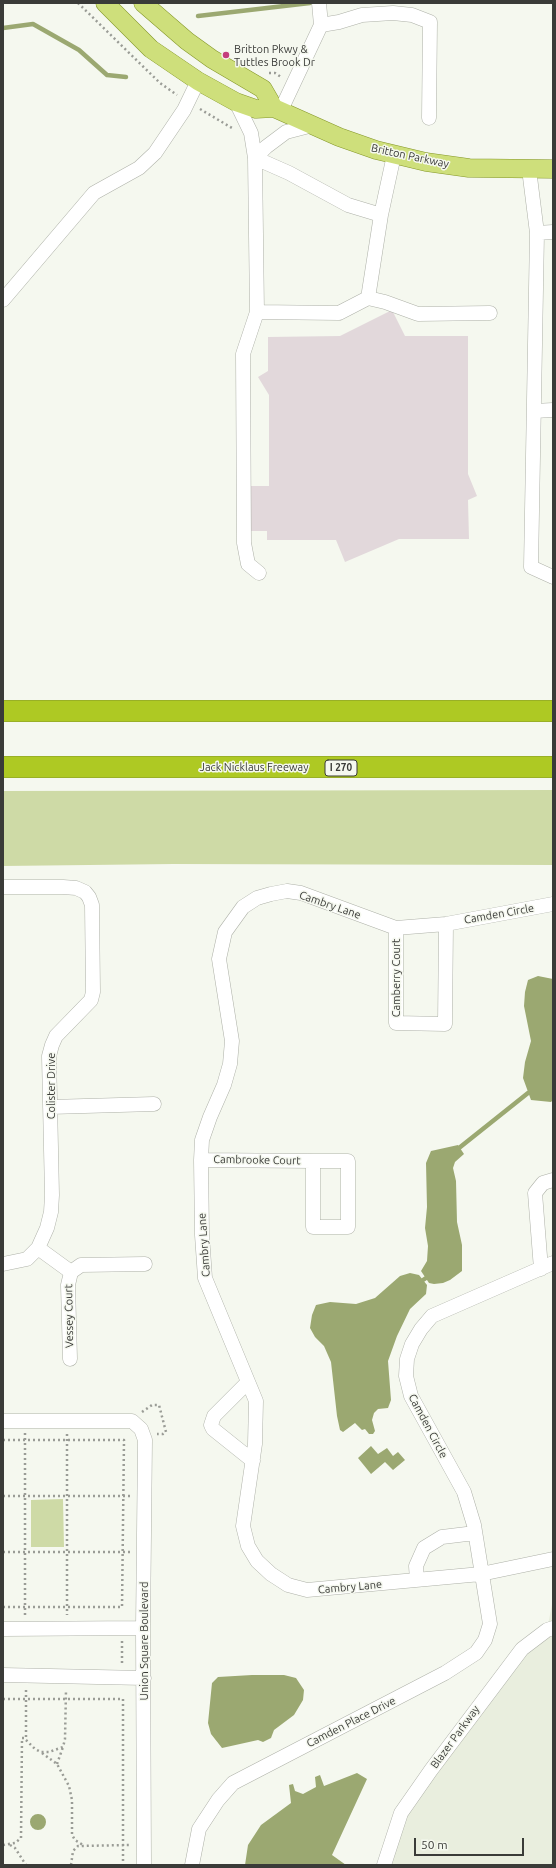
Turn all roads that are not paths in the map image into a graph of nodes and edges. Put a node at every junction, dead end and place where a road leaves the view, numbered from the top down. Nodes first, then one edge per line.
1 (105, 3) edge
2 (143, 3) edge
3 (319, 3) edge
4 (321, 25) junction
5 (198, 80) junction
6 (236, 102) junction
7 (278, 109) junction
8 (429, 118) dead end
9 (313, 125) junction
10 (394, 155) junction
11 (255, 158) junction
12 (529, 169) junction
13 (553, 169) edge
14 (381, 215) junction
15 (553, 232) edge
16 (536, 233) junction
17 (368, 298) junction
18 (3, 300) edge
19 (258, 312) junction
20 (490, 313) dead end
21 (553, 410) edge
22 (534, 411) junction
23 (259, 573) dead end
24 (553, 577) edge
25 (553, 709) edge
26 (3, 711) edge
27 (3, 767) edge
28 (553, 767) edge
29 (3, 887) edge
30 (553, 904) edge
31 (446, 924) junction
32 (396, 928) junction
33 (154, 1104) dead end
34 (50, 1107) junction
35 (201, 1160) junction
36 (312, 1161) junction
37 (553, 1180) edge
38 (38, 1248) junction
39 (3, 1264) edge
40 (145, 1264) dead end
41 (549, 1267) edge
42 (71, 1272) junction
43 (70, 1360) dead end
44 (248, 1382) junction
45 (3, 1421) edge
46 (253, 1461) junction
47 (475, 1533) junction
48 (553, 1559) edge
49 (481, 1574) junction
50 (417, 1580) junction
51 (143, 1628) junction
52 (3, 1629) edge
53 (551, 1632) edge
54 (3, 1675) edge
55 (144, 1678) junction
56 (144, 1865) edge
57 (192, 1865) edge
58 (384, 1865) edge

1 - 5 main road, Britton Parkway
2 - 7 main road
3 - 4 street
4 - 7 street
4 - 8 street
5 - 6 main road, Britton Parkway
5 - 18 street
6 - 7 main road, Britton Parkway
6 - 11 street
7 - 9 main road, Britton Parkway
9 - 10 main road, Britton Parkway
9 - 11 street
10 - 12 main road, Britton Parkway
10 - 14 street
11 - 14 street
11 - 19 street
12 - 13 main road, Britton Parkway
12 - 16 street
14 - 17 street
15 - 16 street
16 - 22 street
17 - 19 street
17 - 20 street
19 - 23 street
21 - 22 street
22 - 24 street
25 - 26 highway
27 - 28 highway, Jack Nicklaus Freeway / I 270
29 - 34 street, Colister Drive
30 - 31 street, Camden Circle
31 - 32 street, Cambry Lane
31 - 32 street, Camberry Court
32 - 35 street, Cambry Lane
33 - 34 street
34 - 38 street, Colister Drive
35 - 36 street, Cambrooke Court
35 - 44 street, Cambry Lane
36 - 36 street, Cambrooke Court
37 - 41 street
38 - 39 street
38 - 42 street, Vessey Court
40 - 42 street, Vessey Court
41 - 47 street, Camden Circle
42 - 43 street, Vessey Court
44 - 46 street, Cambry Lane
44 - 46 street
45 - 51 street, Union Square Boulevard
46 - 50 street, Cambry Lane
47 - 49 street, Camden Circle
47 - 50 street
48 - 49 street, Cambry Lane
49 - 50 street, Cambry Lane
49 - 57 street, Camden Place Drive
51 - 52 street
51 - 55 street, Union Square Boulevard
53 - 58 street, Blazer Parkway
54 - 55 street
55 - 56 street, Union Square Boulevard

